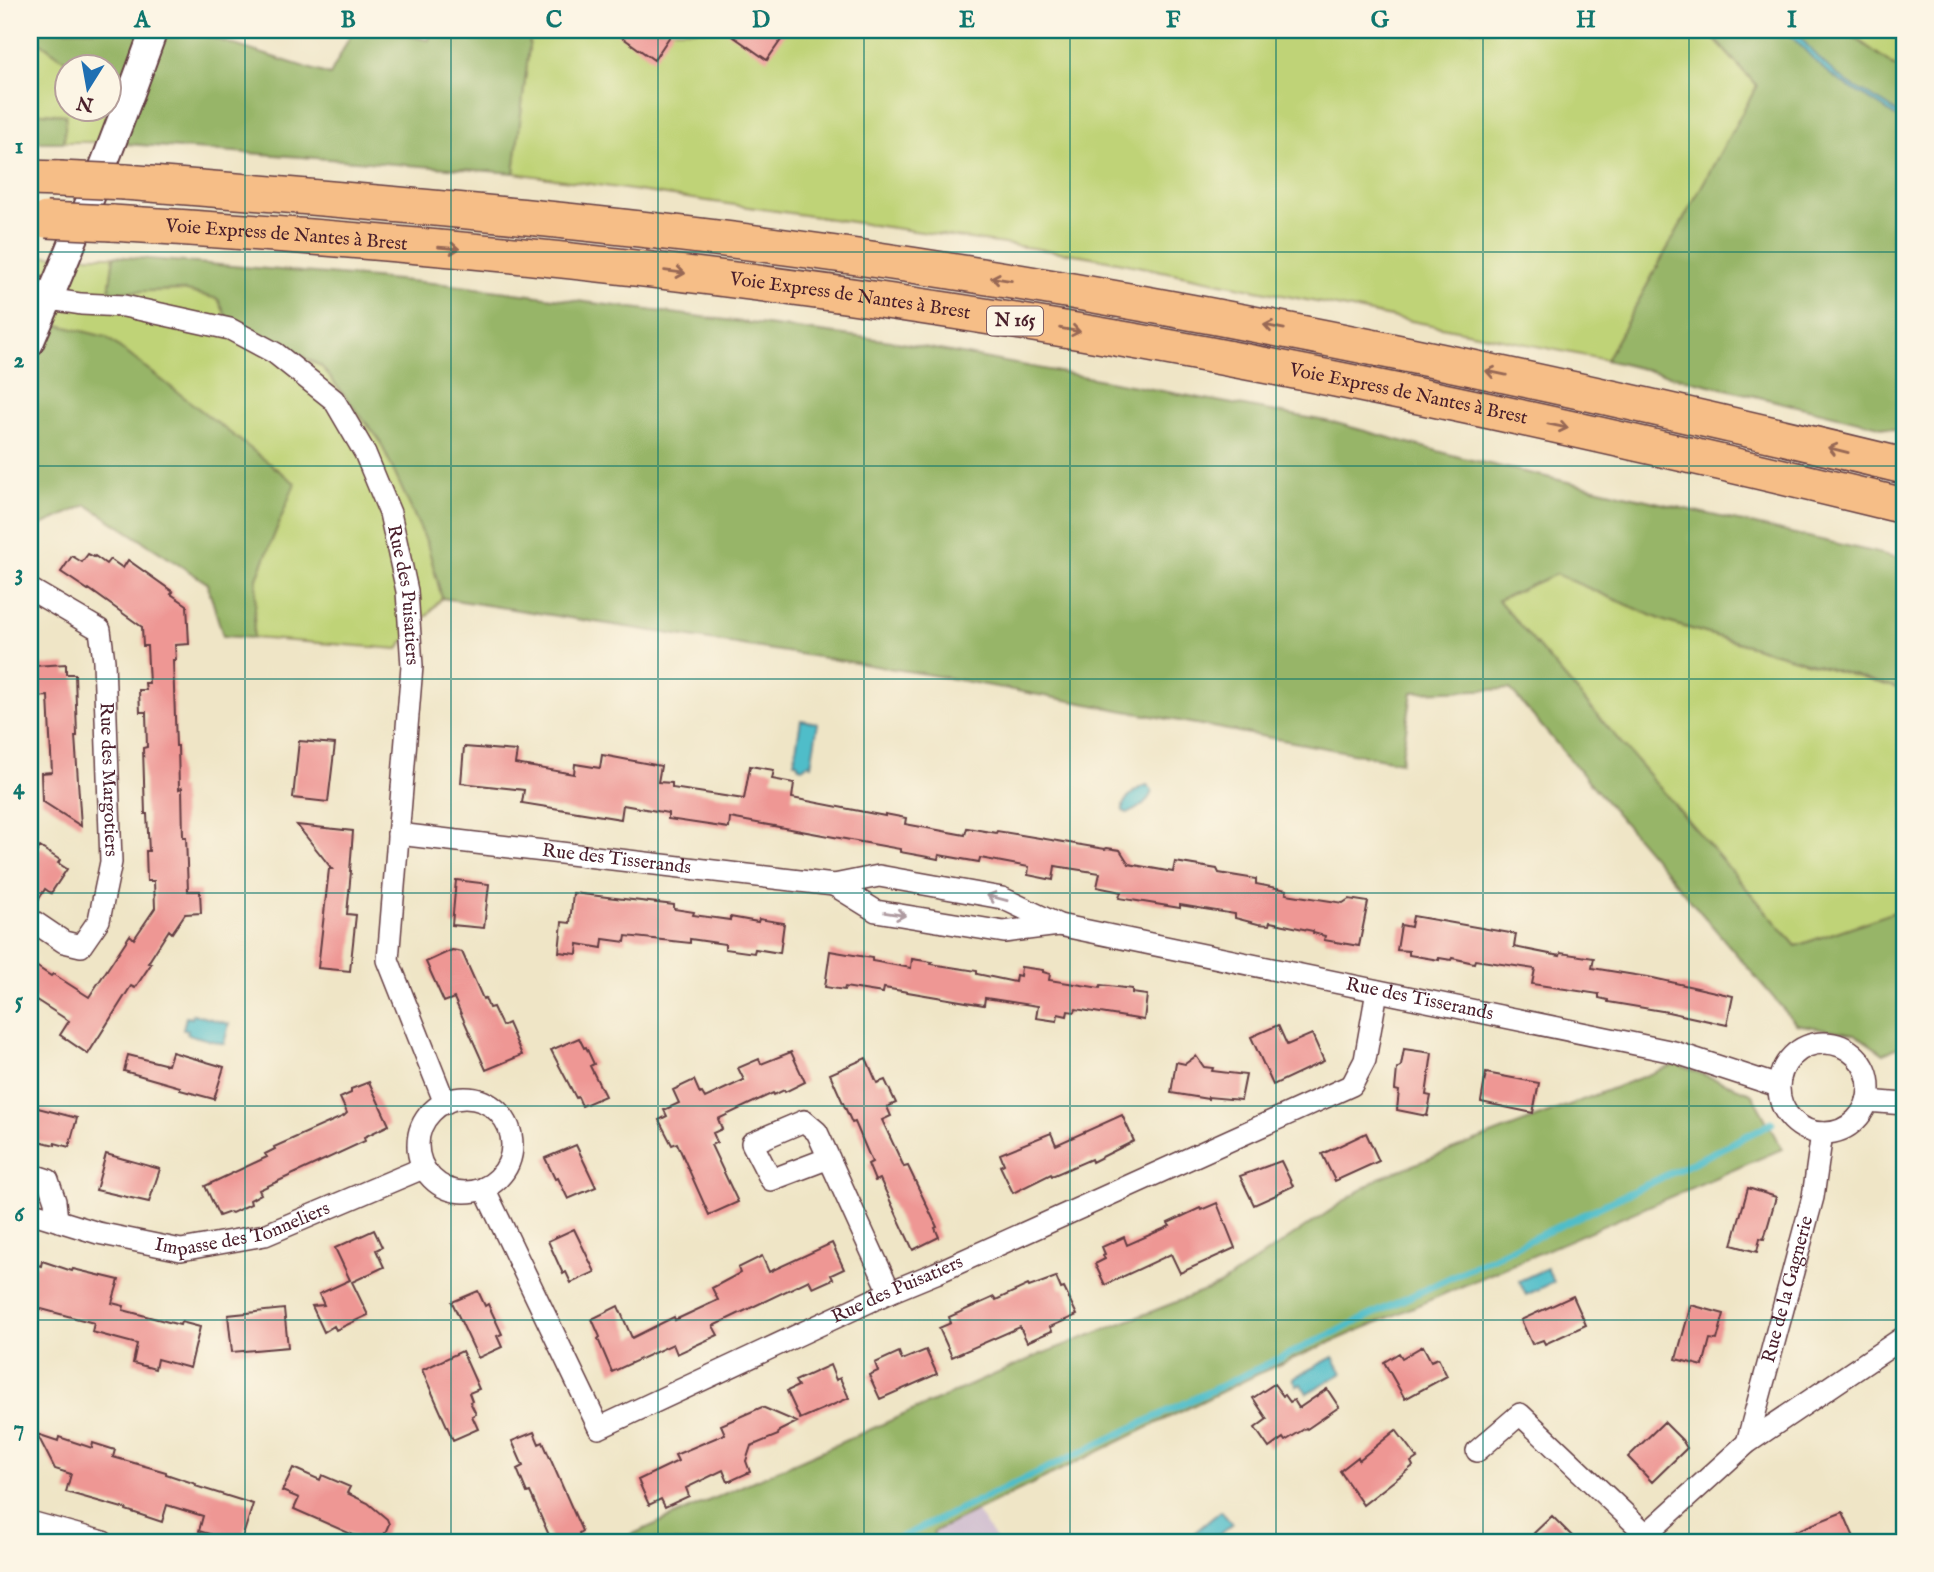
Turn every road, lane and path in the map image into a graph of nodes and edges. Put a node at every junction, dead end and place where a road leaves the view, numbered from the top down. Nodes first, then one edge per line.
1 (155, 30) edge
2 (44, 179) edge
3 (38, 220) edge
4 (50, 299) junction
5 (30, 344) edge
6 (1904, 466) edge
7 (1904, 506) edge
8 (30, 589) edge
9 (398, 834) junction
10 (834, 885) junction
11 (30, 919) edge
12 (1059, 925) junction
13 (1377, 991) junction
14 (1778, 1086) junction
15 (1867, 1101) junction
16 (445, 1103) junction
17 (1904, 1104) edge
18 (1822, 1133) junction
19 (829, 1158) dead end
20 (423, 1168) junction
21 (30, 1174) edge
22 (484, 1188) junction
23 (30, 1212) edge
24 (57, 1220) junction
25 (890, 1292) junction
26 (1904, 1337) edge
27 (1747, 1443) junction
28 (1477, 1451) dead end
29 (30, 1522) edge
30 (1642, 1538) edge
31 (103, 1542) edge

1 - 4 street
6 -> 2 highway, Voie Express de Nantes à Brest / N 165, bridge
3 -> 7 highway, Voie Express de Nantes à Brest / N 165, bridge
4 - 5 street
4 - 9 street, Rue des Puisatiers
8 - 11 street, Rue des Margotiers
9 - 10 street, Rue des Tisserands
9 - 16 street, Rue des Puisatiers
12 -> 10 street, Rue des Tisserands
10 -> 12 street, Rue des Tisserands
12 - 13 street, Rue des Tisserands
13 - 14 street, Rue des Tisserands
13 - 25 street, Rue des Puisatiers
14 - 15 street
14 - 18 street
15 - 17 street
15 - 18 street
16 - 20 street
16 - 22 street
18 - 27 street, Rue de la Gagnerie
19 - 25 street
20 - 22 street
20 - 24 street, Impasse des Tonneliers
21 - 24 street
22 - 25 street, Rue des Puisatiers
23 - 24 street, Impasse des Tonneliers
26 - 27 street
27 - 30 street
28 - 30 street
29 - 31 street

